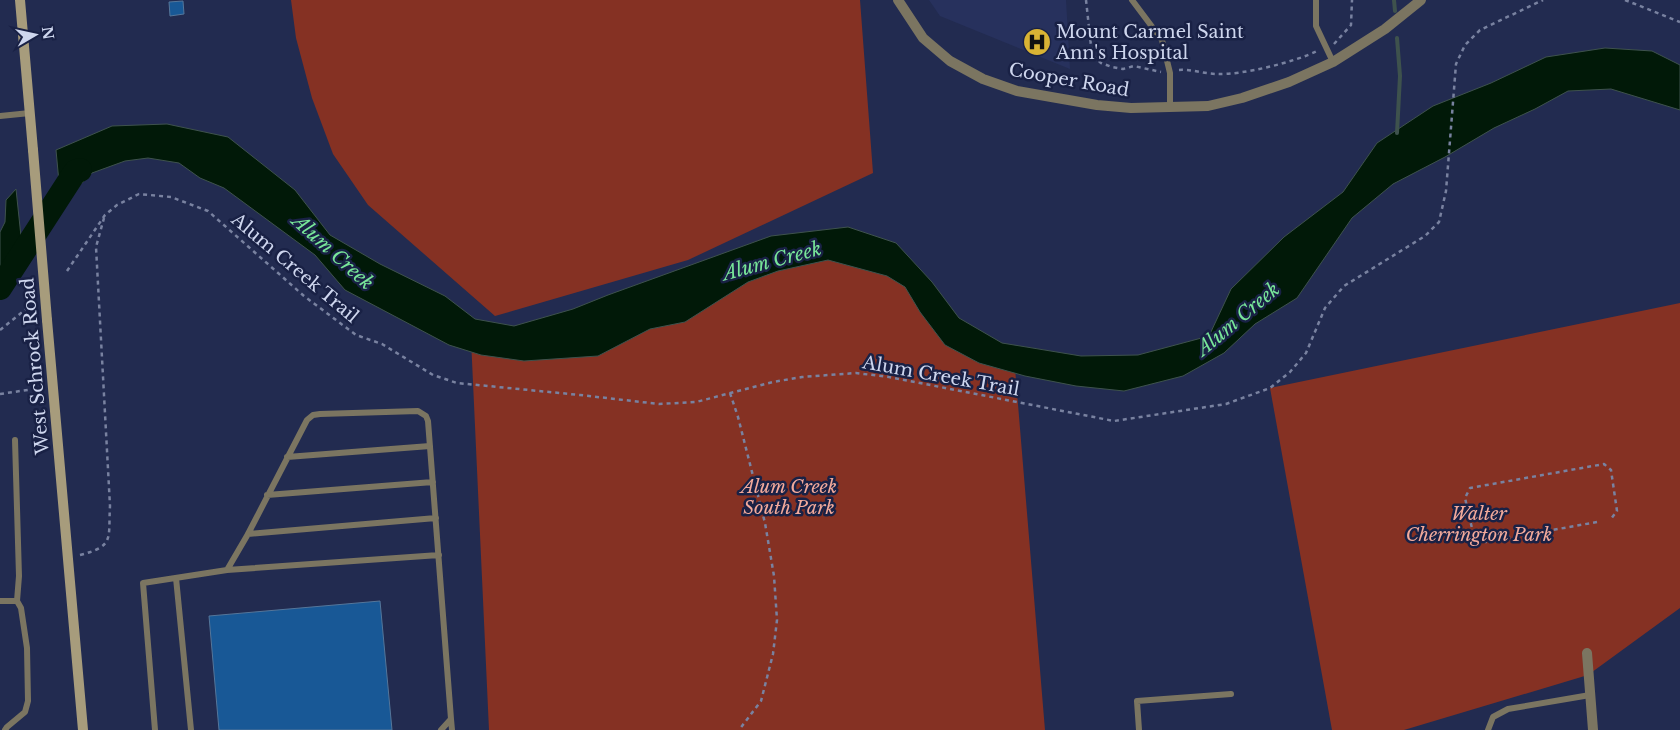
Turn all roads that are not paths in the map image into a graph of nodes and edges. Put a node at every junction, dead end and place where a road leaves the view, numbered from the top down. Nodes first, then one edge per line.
1 (20, 0) edge
2 (898, 0) edge
3 (1132, 0) edge
4 (1316, 0) edge
5 (1422, 0) edge
6 (1333, 62) junction
7 (1170, 107) junction
8 (30, 113) junction
9 (0, 116) edge
10 (15, 440) dead end
11 (430, 446) junction
12 (287, 457) junction
13 (433, 482) junction
14 (267, 495) junction
15 (436, 518) junction
16 (248, 534) junction
17 (439, 555) junction
18 (227, 570) junction
19 (176, 578) junction
20 (0, 601) edge
21 (17, 601) junction
22 (1587, 653) dead end
23 (1231, 694) dead end
24 (1590, 695) junction
25 (451, 719) junction
26 (4, 728) edge
27 (83, 730) edge
28 (155, 730) edge
29 (190, 730) edge
30 (441, 730) edge
31 (452, 730) edge
32 (1139, 730) edge
33 (1488, 730) edge
34 (1593, 730) edge

1 - 8 main road, West Schrock Road
2 - 7 street, Cooper Road
3 - 7 lane
4 - 6 lane
5 - 6 street, Cooper Road
6 - 7 street, Cooper Road
8 - 9 lane
8 - 27 main road, West Schrock Road, bridge
10 - 21 lane
11 - 12 lane
11 - 12 lane
11 - 13 lane
12 - 14 lane
13 - 14 lane
13 - 15 lane
14 - 16 lane
15 - 16 lane
15 - 17 lane
16 - 18 lane
17 - 18 lane
17 - 25 lane
18 - 19 lane
19 - 28 lane
19 - 29 lane
20 - 21 lane
21 - 26 lane
22 - 24 street
23 - 32 lane
24 - 33 lane
24 - 34 street
25 - 30 lane
25 - 31 lane

